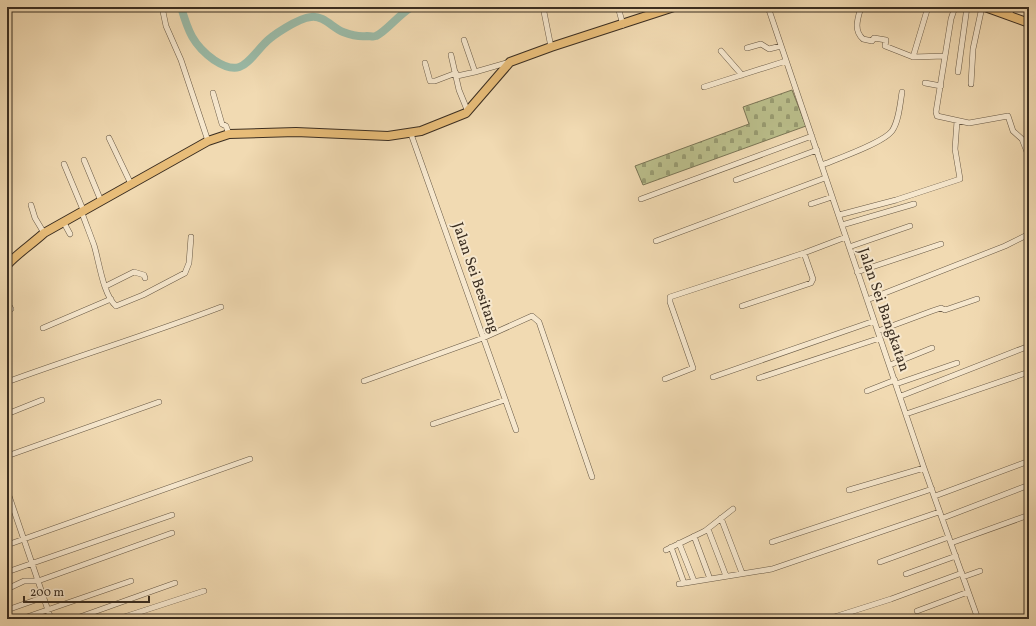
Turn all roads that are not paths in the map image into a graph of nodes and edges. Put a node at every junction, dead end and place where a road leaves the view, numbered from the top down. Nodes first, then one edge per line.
1 (162, 7) edge
2 (543, 7) edge
3 (618, 7) edge
4 (674, 7) edge
5 (768, 7) edge
6 (861, 7) edge
7 (928, 7) edge
8 (955, 7) edge
9 (967, 7) edge
10 (982, 7) edge
11 (986, 7) edge
12 (651, 11) edge
13 (1010, 11) edge
14 (1028, 23) edge
15 (623, 25) junction
16 (464, 40) dead end
17 (781, 46) junction
18 (551, 47) junction
19 (747, 48) dead end
20 (1029, 50) edge
21 (721, 51) dead end
22 (451, 55) dead end
23 (913, 56) junction
24 (945, 56) junction
25 (786, 61) junction
26 (510, 62) junction
27 (425, 63) dead end
28 (475, 72) junction
29 (958, 72) dead end
30 (456, 75) junction
31 (742, 75) junction
32 (925, 83) dead end
33 (971, 84) dead end
34 (941, 86) junction
35 (704, 87) dead end
36 (902, 92) dead end
37 (214, 93) dead end
38 (468, 112) junction
39 (958, 121) junction
40 (228, 134) junction
41 (411, 134) junction
42 (812, 136) junction
43 (109, 138) dead end
44 (208, 141) junction
45 (817, 150) junction
46 (1029, 157) edge
47 (84, 160) dead end
48 (64, 164) dead end
49 (822, 165) junction
50 (825, 178) junction
51 (736, 180) dead end
52 (131, 184) junction
53 (832, 197) junction
54 (641, 199) dead end
55 (101, 201) junction
56 (811, 204) dead end
57 (914, 204) dead end
58 (31, 205) dead end
59 (83, 212) junction
60 (839, 215) junction
61 (64, 223) junction
62 (842, 225) junction
63 (910, 226) dead end
64 (44, 233) junction
65 (70, 234) dead end
66 (1029, 234) edge
67 (191, 237) dead end
68 (846, 237) junction
69 (656, 241) dead end
70 (941, 244) dead end
71 (849, 247) junction
72 (804, 253) junction
73 (7, 264) edge
74 (857, 272) junction
75 (145, 278) dead end
76 (106, 286) junction
77 (111, 299) junction
78 (977, 299) dead end
79 (867, 300) junction
80 (7, 302) edge
81 (742, 306) dead end
82 (221, 307) dead end
83 (11, 309) dead end
84 (874, 321) junction
85 (43, 328) dead end
86 (878, 331) junction
87 (483, 338) junction
88 (880, 338) junction
89 (1029, 346) edge
90 (932, 348) dead end
91 (957, 363) dead end
92 (890, 365) junction
93 (1029, 372) edge
94 (713, 377) dead end
95 (665, 378) dead end
96 (759, 378) dead end
97 (364, 380) dead end
98 (7, 382) edge
99 (896, 382) junction
100 (867, 391) dead end
101 (901, 396) junction
102 (42, 400) dead end
103 (505, 400) junction
104 (159, 402) dead end
105 (7, 414) edge
106 (906, 414) junction
107 (433, 424) dead end
108 (516, 430) dead end
109 (7, 456) edge
110 (250, 459) dead end
111 (1029, 461) edge
112 (924, 468) junction
113 (592, 477) dead end
114 (1029, 485) edge
115 (932, 489) junction
116 (849, 490) dead end
117 (7, 493) edge
118 (935, 496) junction
119 (13, 508) junction
120 (733, 509) dead end
121 (7, 510) edge
122 (939, 512) junction
123 (172, 515) dead end
124 (1029, 515) edge
125 (721, 518) junction
126 (943, 518) junction
127 (708, 529) junction
128 (172, 533) dead end
129 (694, 536) junction
130 (949, 536) junction
131 (24, 540) junction
132 (772, 542) dead end
133 (679, 543) junction
134 (951, 543) junction
135 (7, 545) edge
136 (956, 556) junction
137 (880, 562) dead end
138 (31, 564) junction
139 (980, 571) dead end
140 (7, 572) edge
141 (742, 573) junction
142 (906, 574) dead end
143 (962, 575) junction
144 (726, 576) junction
145 (710, 579) junction
146 (38, 581) junction
147 (131, 581) dead end
148 (694, 581) junction
149 (175, 583) dead end
150 (7, 590) edge
151 (204, 591) dead end
152 (968, 592) junction
153 (44, 597) junction
154 (7, 610) edge
155 (49, 610) junction
156 (916, 611) dead end
157 (21, 619) edge
158 (51, 619) edge
159 (74, 619) edge
160 (118, 619) edge
161 (828, 619) edge
162 (978, 619) edge

1 - 44 street
2 - 18 street
3 - 15 street
4 - 12 main road
5 - 17 street, Jalan Sei Bangkatan
6 - 23 street
7 - 23 street
8 - 24 street
9 - 29 street
10 - 33 street
11 - 13 main road
12 - 15 main road
13 - 14 main road
14 - 20 street
15 - 18 main road
16 - 28 street
17 - 19 street
17 - 25 street, Jalan Sei Bangkatan
18 - 26 main road
21 - 31 street
22 - 30 street
23 - 24 street
24 - 34 street
25 - 31 street
25 - 42 street, Jalan Sei Bangkatan
26 - 28 street
26 - 38 main road
27 - 30 street
28 - 30 street
30 - 38 street
31 - 35 street
32 - 34 street
34 - 39 street
36 - 49 street
37 - 40 street
38 - 41 main road
39 - 46 street
39 - 60 street
40 - 41 main road
40 - 44 main road
41 - 87 street, Jalan Sei Besitang
42 - 45 street, Jalan Sei Bangkatan
42 - 54 street
43 - 52 street
44 - 52 main road
45 - 49 street, Jalan Sei Bangkatan
45 - 51 street
47 - 55 street
48 - 59 street
49 - 50 street, Jalan Sei Bangkatan
50 - 53 street, Jalan Sei Bangkatan
50 - 69 street
52 - 55 main road
53 - 56 street
53 - 60 street, Jalan Sei Bangkatan
55 - 59 main road
57 - 62 street
58 - 64 street
59 - 61 main road
59 - 76 street
60 - 62 street, Jalan Sei Bangkatan
61 - 64 main road
61 - 65 street
62 - 68 street, Jalan Sei Bangkatan
63 - 71 street
64 - 73 main road
66 - 79 street
67 - 77 street
68 - 71 street, Jalan Sei Bangkatan
68 - 72 street
70 - 74 street
71 - 74 street, Jalan Sei Bangkatan
72 - 81 street
72 - 95 street
74 - 79 street, Jalan Sei Bangkatan
75 - 76 street
76 - 77 street
77 - 85 street
78 - 86 street
79 - 84 street, Jalan Sei Bangkatan
80 - 83 street
82 - 98 street
84 - 86 street, Jalan Sei Bangkatan
84 - 94 street
86 - 88 street, Jalan Sei Bangkatan
87 - 97 street
87 - 103 street, Jalan Sei Besitang
87 - 113 street
88 - 92 street, Jalan Sei Bangkatan
88 - 96 street
89 - 101 street
90 - 92 street
91 - 99 street
92 - 99 street, Jalan Sei Bangkatan
93 - 106 street
99 - 100 street
99 - 101 street, Jalan Sei Bangkatan
101 - 106 street, Jalan Sei Bangkatan
102 - 105 street
103 - 107 street
103 - 108 street, Jalan Sei Besitang
104 - 109 street
106 - 112 street, Jalan Sei Bangkatan
110 - 131 street
111 - 118 street
112 - 115 street, Jalan Sei Bangkatan
112 - 116 street
114 - 126 street
115 - 118 street, Jalan Sei Bangkatan
115 - 132 street
117 - 119 street
118 - 122 street, Jalan Sei Bangkatan
119 - 121 street
119 - 131 street
120 - 125 street
122 - 126 street, Jalan Sei Bangkatan
122 - 141 street
123 - 138 street
124 - 134 street
125 - 127 street
125 - 141 street
126 - 130 street, Jalan Sei Bangkatan
127 - 129 street
127 - 144 street
128 - 146 street
129 - 133 street
129 - 145 street
130 - 134 street, Jalan Sei Bangkatan
130 - 137 street
131 - 135 street
131 - 138 street
133 - 148 street
133 - 148 street
134 - 136 street, Jalan Sei Bangkatan
136 - 142 street
136 - 143 street, Jalan Sei Bangkatan
138 - 140 street
138 - 146 street
139 - 143 street
141 - 144 street
143 - 152 street, Jalan Sei Bangkatan
143 - 161 street
144 - 145 street
145 - 148 street
146 - 150 street
146 - 153 street
147 - 155 street
149 - 159 street
151 - 160 street
152 - 156 street
152 - 162 street, Jalan Sei Bangkatan
153 - 154 street
153 - 155 street
155 - 157 street
155 - 158 street

